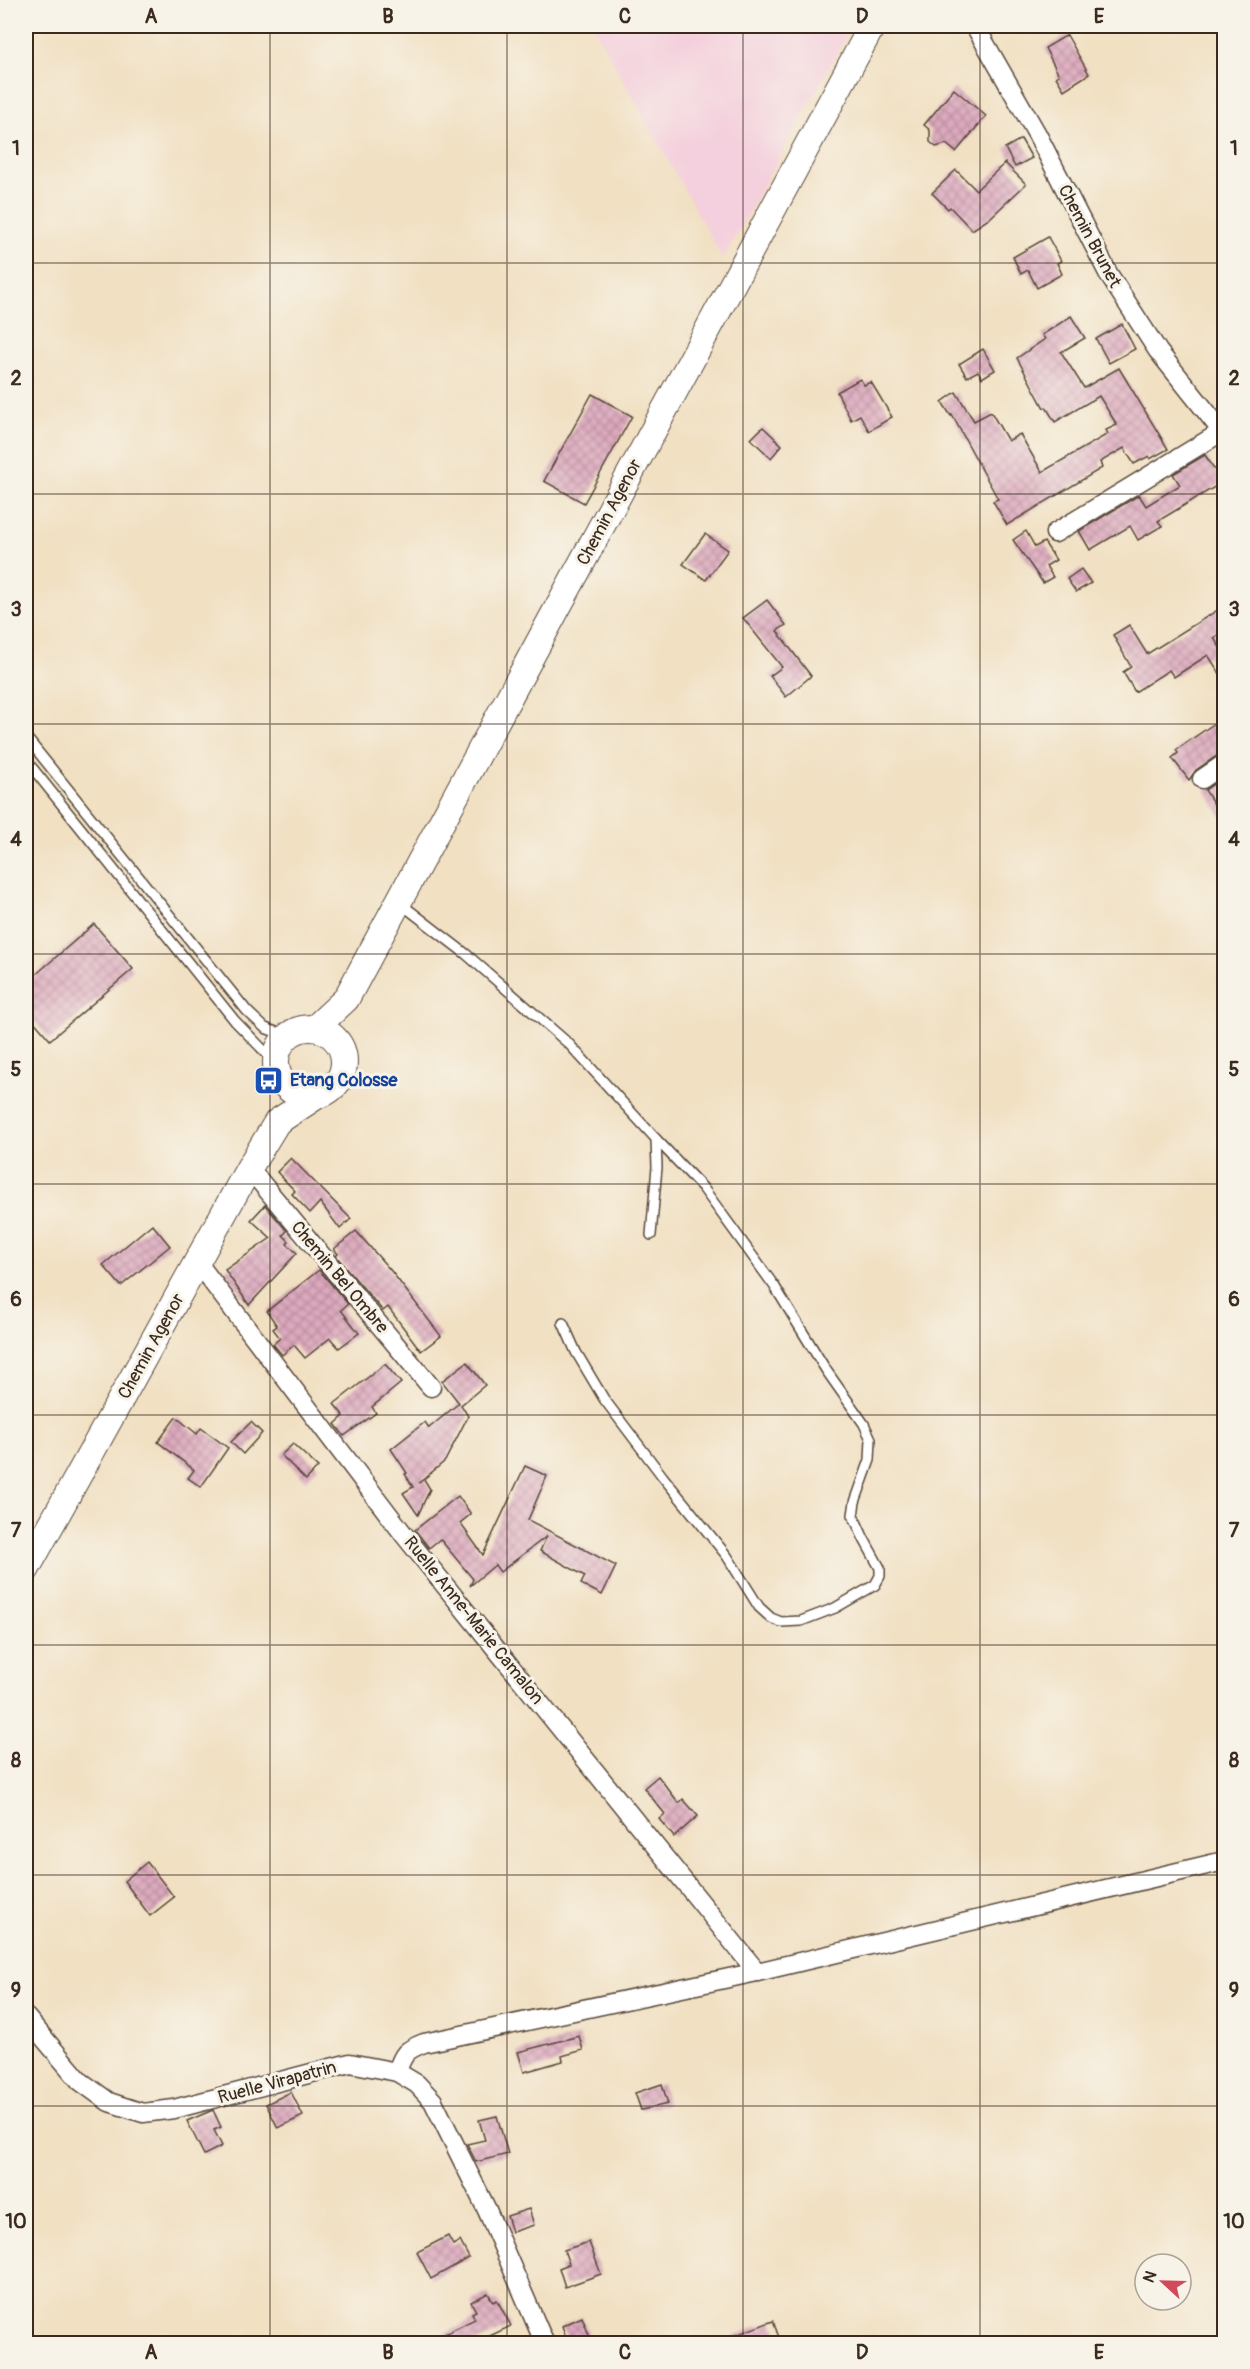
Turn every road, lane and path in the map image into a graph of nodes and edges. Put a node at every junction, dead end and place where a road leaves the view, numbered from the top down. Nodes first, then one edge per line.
1 (872, 26) edge
2 (975, 26) edge
3 (1223, 432) edge
4 (1055, 533) dead end
5 (26, 737) edge
6 (26, 760) edge
7 (1224, 764) edge
8 (1202, 779) dead end
9 (398, 901) junction
10 (346, 999) junction
11 (315, 1028) junction
12 (287, 1036) junction
13 (339, 1043) junction
14 (278, 1072) junction
15 (315, 1097) junction
16 (277, 1122) junction
17 (656, 1139) junction
18 (249, 1168) junction
19 (651, 1236) dead end
20 (197, 1262) junction
21 (563, 1323) dead end
22 (431, 1387) dead end
23 (26, 1570) edge
24 (1224, 1861) edge
25 (758, 1972) junction
26 (26, 2017) edge
27 (397, 2072) junction
28 (544, 2343) edge

1 - 9 main road, Chemin Agenor
2 - 3 street, Chemin Brunet
3 - 4 street
5 - 12 lane
6 - 14 lane
7 - 8 street
9 - 10 main road, Chemin Agenor
9 - 17 lane
10 - 11 main road, Chemin Agenor
10 - 13 main road, Chemin Agenor
11 - 12 main road, Chemin Agenor
11 - 13 main road
12 - 14 main road, Chemin Agenor
13 - 15 main road, Chemin Agenor
14 - 15 main road
14 - 16 main road, Chemin Agenor
15 - 16 main road, Chemin Agenor
16 - 18 main road, Chemin Agenor
17 - 19 lane
17 - 21 lane
18 - 20 main road, Chemin Agenor
18 - 22 street, Chemin Bel Ombre
20 - 23 main road, Chemin Agenor
20 - 25 street, Ruelle Anne-Marie Camalon
24 - 25 street
25 - 27 street
26 - 27 street, Ruelle Virapatrin
27 - 28 street, Ruelle Virapatrin

